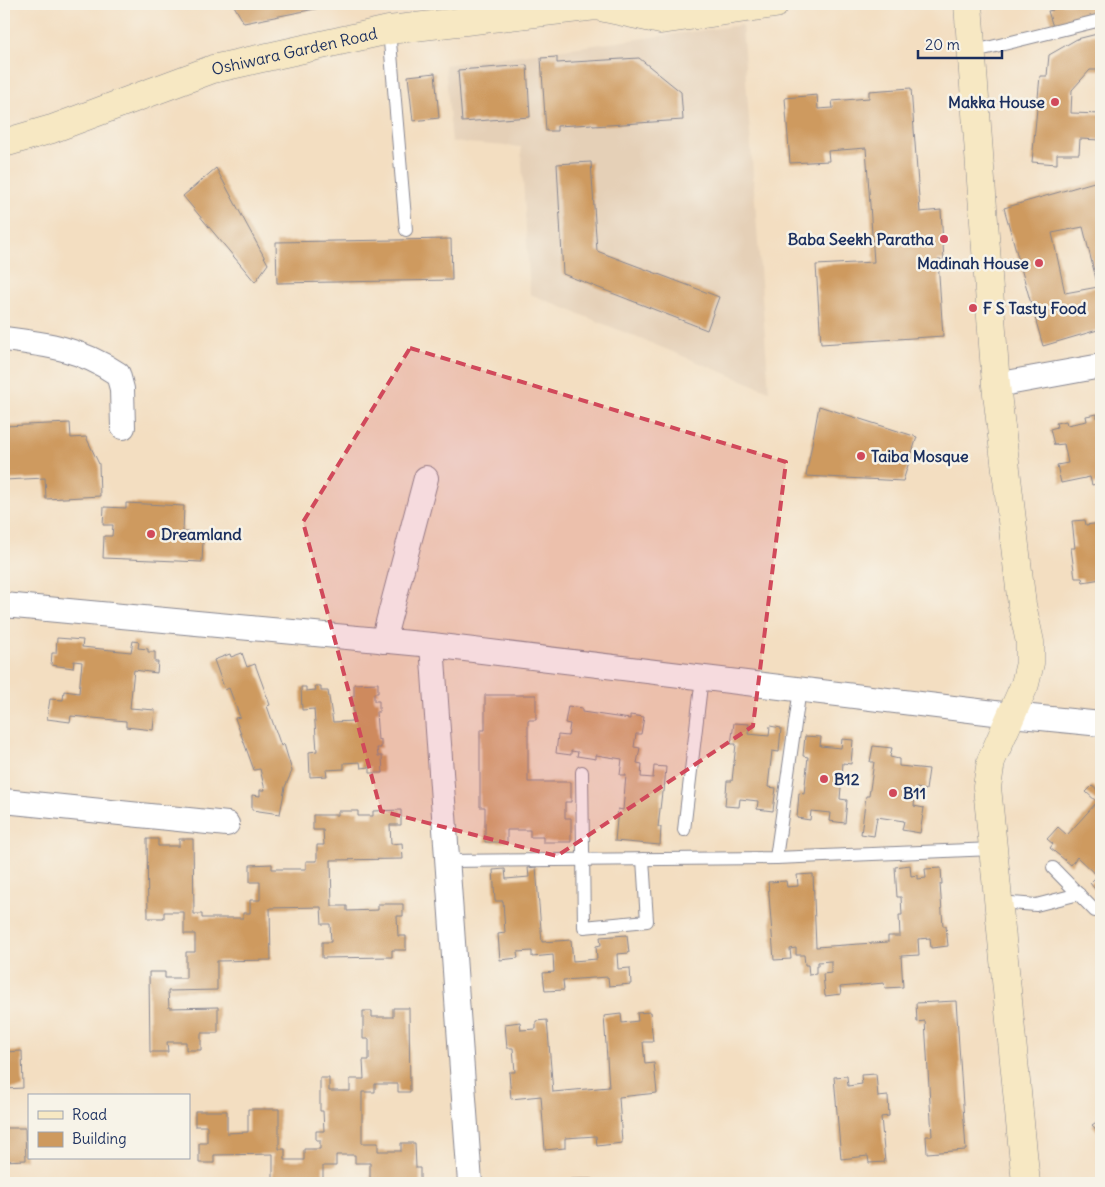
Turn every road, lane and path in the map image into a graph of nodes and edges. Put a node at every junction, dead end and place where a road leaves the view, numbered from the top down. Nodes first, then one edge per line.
1 (775, 4) edge
2 (968, 4) edge
3 (598, 5) edge
4 (536, 9) edge
5 (1101, 20) edge
6 (389, 30) junction
7 (971, 52) junction
8 (4, 143) edge
9 (406, 230) dead end
10 (4, 339) edge
11 (1101, 366) edge
12 (996, 384) junction
13 (123, 426) dead end
14 (426, 478) dead end
15 (4, 605) edge
16 (383, 641) junction
17 (432, 646) junction
18 (702, 677) junction
19 (800, 689) junction
20 (1011, 715) junction
21 (1101, 724) edge
22 (582, 772) dead end
23 (4, 801) edge
24 (227, 824) dead end
25 (684, 830) dead end
26 (993, 849) junction
27 (776, 858) junction
28 (582, 859) junction
29 (643, 859) junction
30 (447, 861) junction
31 (1053, 868) dead end
32 (1079, 894) junction
33 (999, 902) junction
34 (1095, 912) dead end
35 (470, 1183) edge
36 (1026, 1183) edge

1 - 3 street, Oshiwara Garden Road
2 - 7 street
3 - 4 street, Oshiwara Garden Road
4 - 6 street, Oshiwara Garden Road
5 - 7 lane
6 - 8 street, Oshiwara Garden Road
6 - 9 lane
7 - 12 street
10 - 13 street
11 - 12 street
12 - 20 street
14 - 16 street
15 - 16 street
16 - 17 street
17 - 18 street
17 - 30 street
18 - 19 street
18 - 25 lane
19 - 20 street
19 - 27 lane
20 - 21 street
20 - 26 street
22 - 28 lane
23 - 24 street
26 - 27 lane
26 - 33 street
27 - 29 lane
28 - 29 lane
28 - 29 lane
28 - 30 lane
30 - 35 street
31 - 32 lane
32 - 33 lane
32 - 34 lane
33 - 36 street

